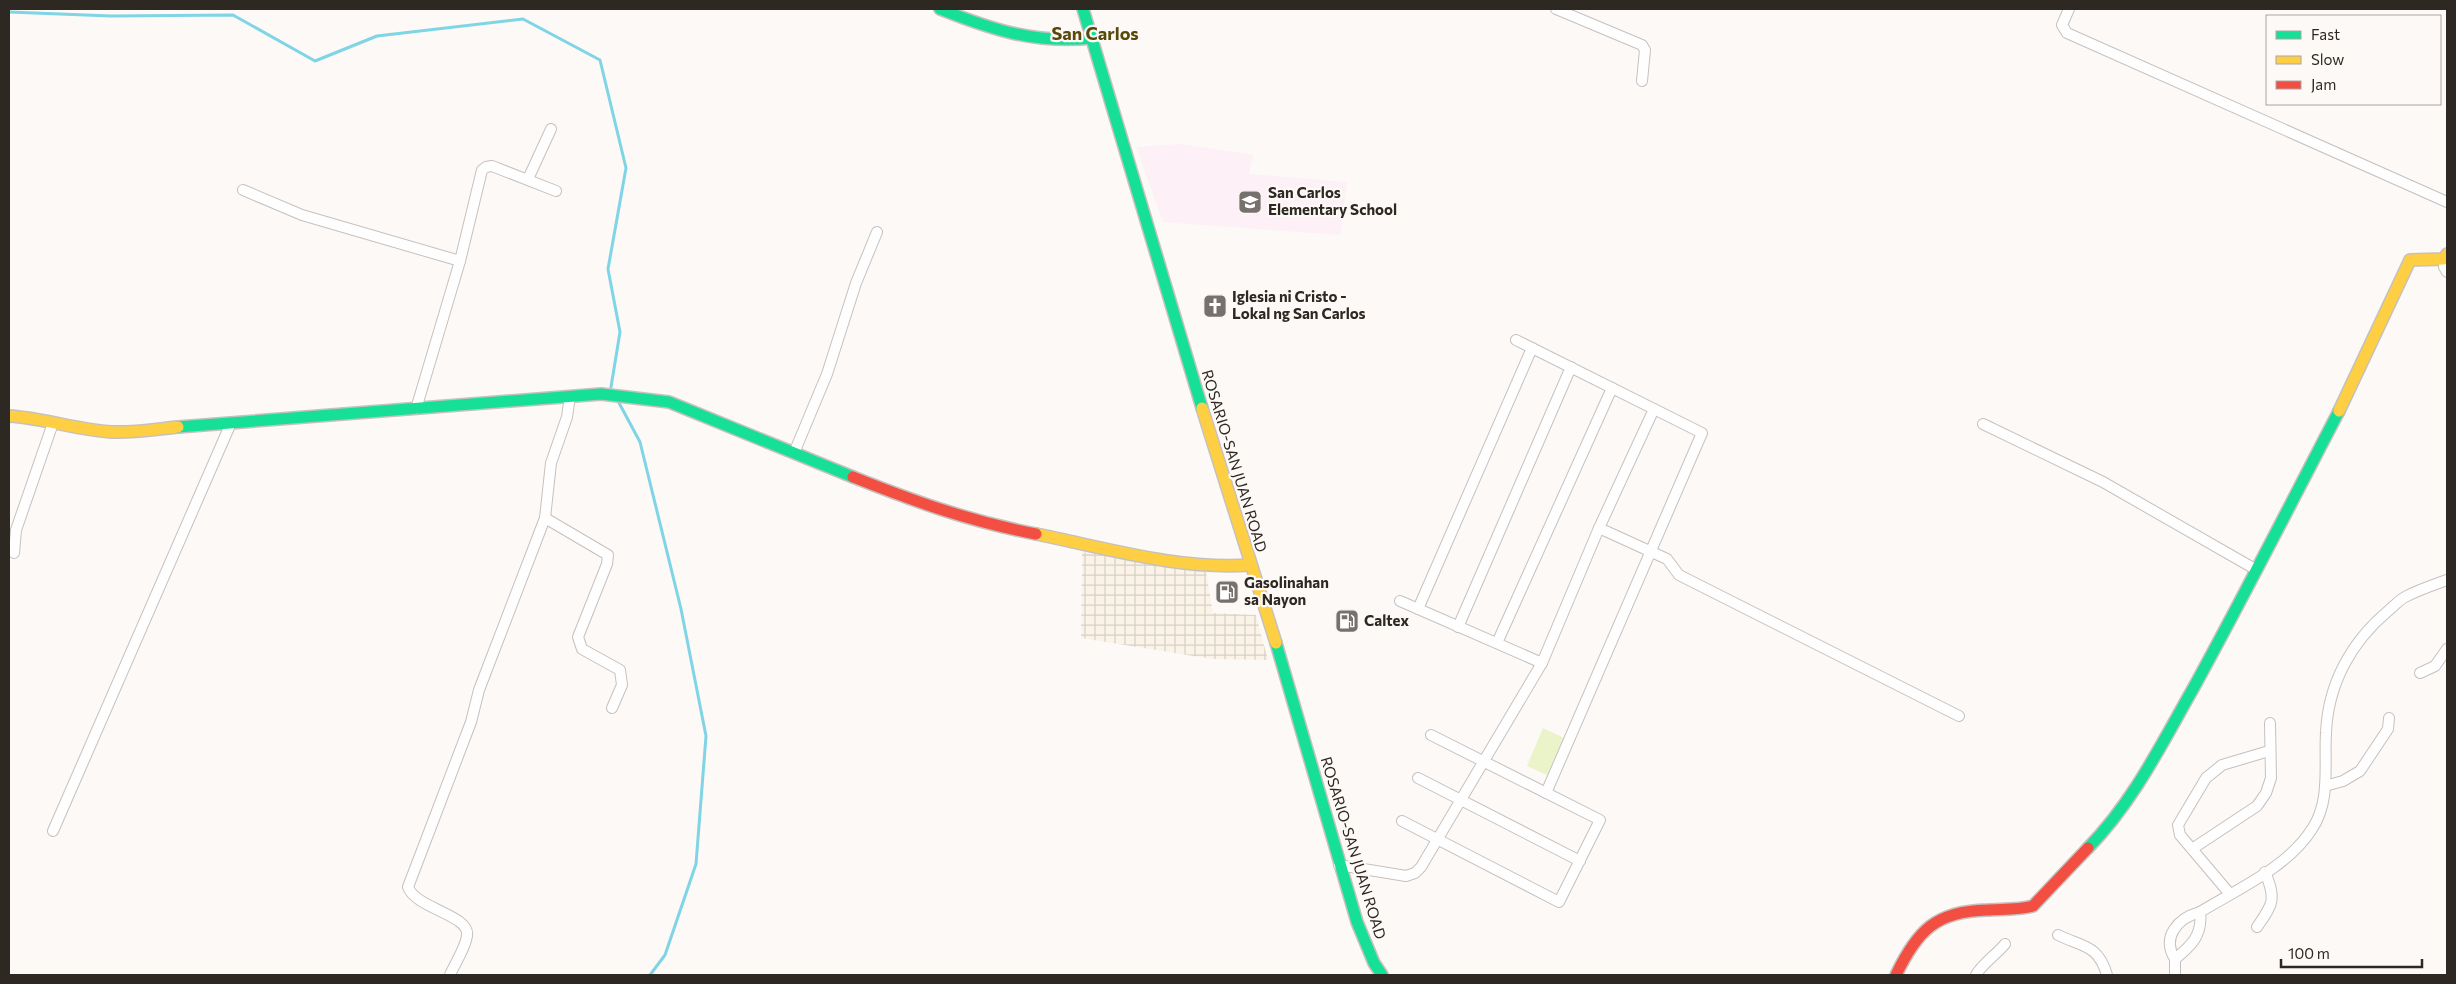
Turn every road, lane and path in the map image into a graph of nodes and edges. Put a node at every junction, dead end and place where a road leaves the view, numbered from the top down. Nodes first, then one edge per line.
1 (940, 9) edge
2 (1083, 9) edge
3 (1556, 9) edge
4 (2068, 9) edge
5 (1093, 38) junction
6 (1642, 81) dead end
7 (551, 129) dead end
8 (528, 179) junction
9 (243, 190) dead end
10 (556, 191) dead end
11 (2447, 202) edge
12 (877, 232) dead end
13 (2445, 257) edge
14 (460, 261) junction
15 (2447, 272) edge
16 (1516, 340) dead end
17 (1532, 348) junction
18 (1571, 367) junction
19 (1612, 388) junction
20 (570, 396) junction
21 (416, 409) junction
22 (1654, 409) junction
23 (9, 416) edge
24 (53, 423) junction
25 (231, 423) junction
26 (1983, 424) dead end
27 (794, 453) junction
28 (545, 518) junction
29 (1599, 528) junction
30 (12, 530) edge
31 (1651, 552) junction
32 (14, 553) dead end
33 (1250, 565) junction
34 (2255, 569) junction
35 (2447, 580) edge
36 (1400, 602) dead end
37 (1418, 609) junction
38 (1458, 627) junction
39 (1497, 643) junction
40 (2447, 649) edge
41 (1542, 663) junction
42 (2420, 673) dead end
43 (612, 708) dead end
44 (1959, 716) dead end
45 (2389, 718) dead end
46 (2270, 723) dead end
47 (1431, 735) dead end
48 (2269, 751) junction
49 (1484, 762) junction
50 (1418, 778) dead end
51 (2325, 786) junction
52 (1546, 793) junction
53 (1461, 800) junction
54 (1402, 821) dead end
55 (52, 830) dead end
56 (1437, 839) junction
57 (2192, 849) junction
58 (1580, 861) junction
59 (1339, 865) junction
60 (2265, 872) junction
61 (2230, 894) junction
62 (2200, 912) junction
63 (2257, 927) dead end
64 (2058, 935) dead end
65 (2005, 944) dead end
66 (2175, 959) junction
67 (450, 975) edge
68 (1382, 975) edge
69 (1896, 975) edge
70 (1976, 975) edge
71 (2107, 975) edge
72 (2175, 975) edge

1 - 5 street
2 - 5 street, ROSARIO-SAN JUAN ROAD
3 - 6 street
4 - 11 street
5 - 33 street, ROSARIO-SAN JUAN ROAD
7 - 8 street
8 - 10 street
8 - 14 street
9 - 14 street
12 - 27 street
13 - 15 street
13 - 34 street
14 - 21 street
16 - 17 street
17 - 18 street
17 - 37 street
18 - 19 street
18 - 38 street
19 - 22 street
19 - 39 street
20 - 21 street
20 - 27 street
20 - 28 street
21 - 25 street
22 - 29 street
22 - 31 street
23 - 24 street
24 - 25 street
24 - 30 street
25 - 55 street
26 - 34 street
27 - 33 street
28 - 43 street
28 - 67 street
29 - 31 street
29 - 41 street
30 - 32 street
31 - 44 street
31 - 52 street
33 - 59 street, ROSARIO-SAN JUAN ROAD
34 - 69 street
35 - 51 street
36 - 37 street
37 - 38 street
38 - 39 street
39 - 41 street
40 - 42 street
41 - 49 street
45 - 51 street
46 - 48 street
47 - 49 street
48 - 57 street
48 - 57 street
49 - 52 street
49 - 53 street
50 - 53 street
51 - 60 street
52 - 58 street
53 - 56 street
53 - 58 street
54 - 56 street
56 - 58 street
56 - 59 street
57 - 61 street
59 - 68 street, ROSARIO-SAN JUAN ROAD
60 - 61 street
60 - 63 street
61 - 62 street
62 - 66 street
62 - 66 street
64 - 71 street
65 - 70 street
66 - 72 street

